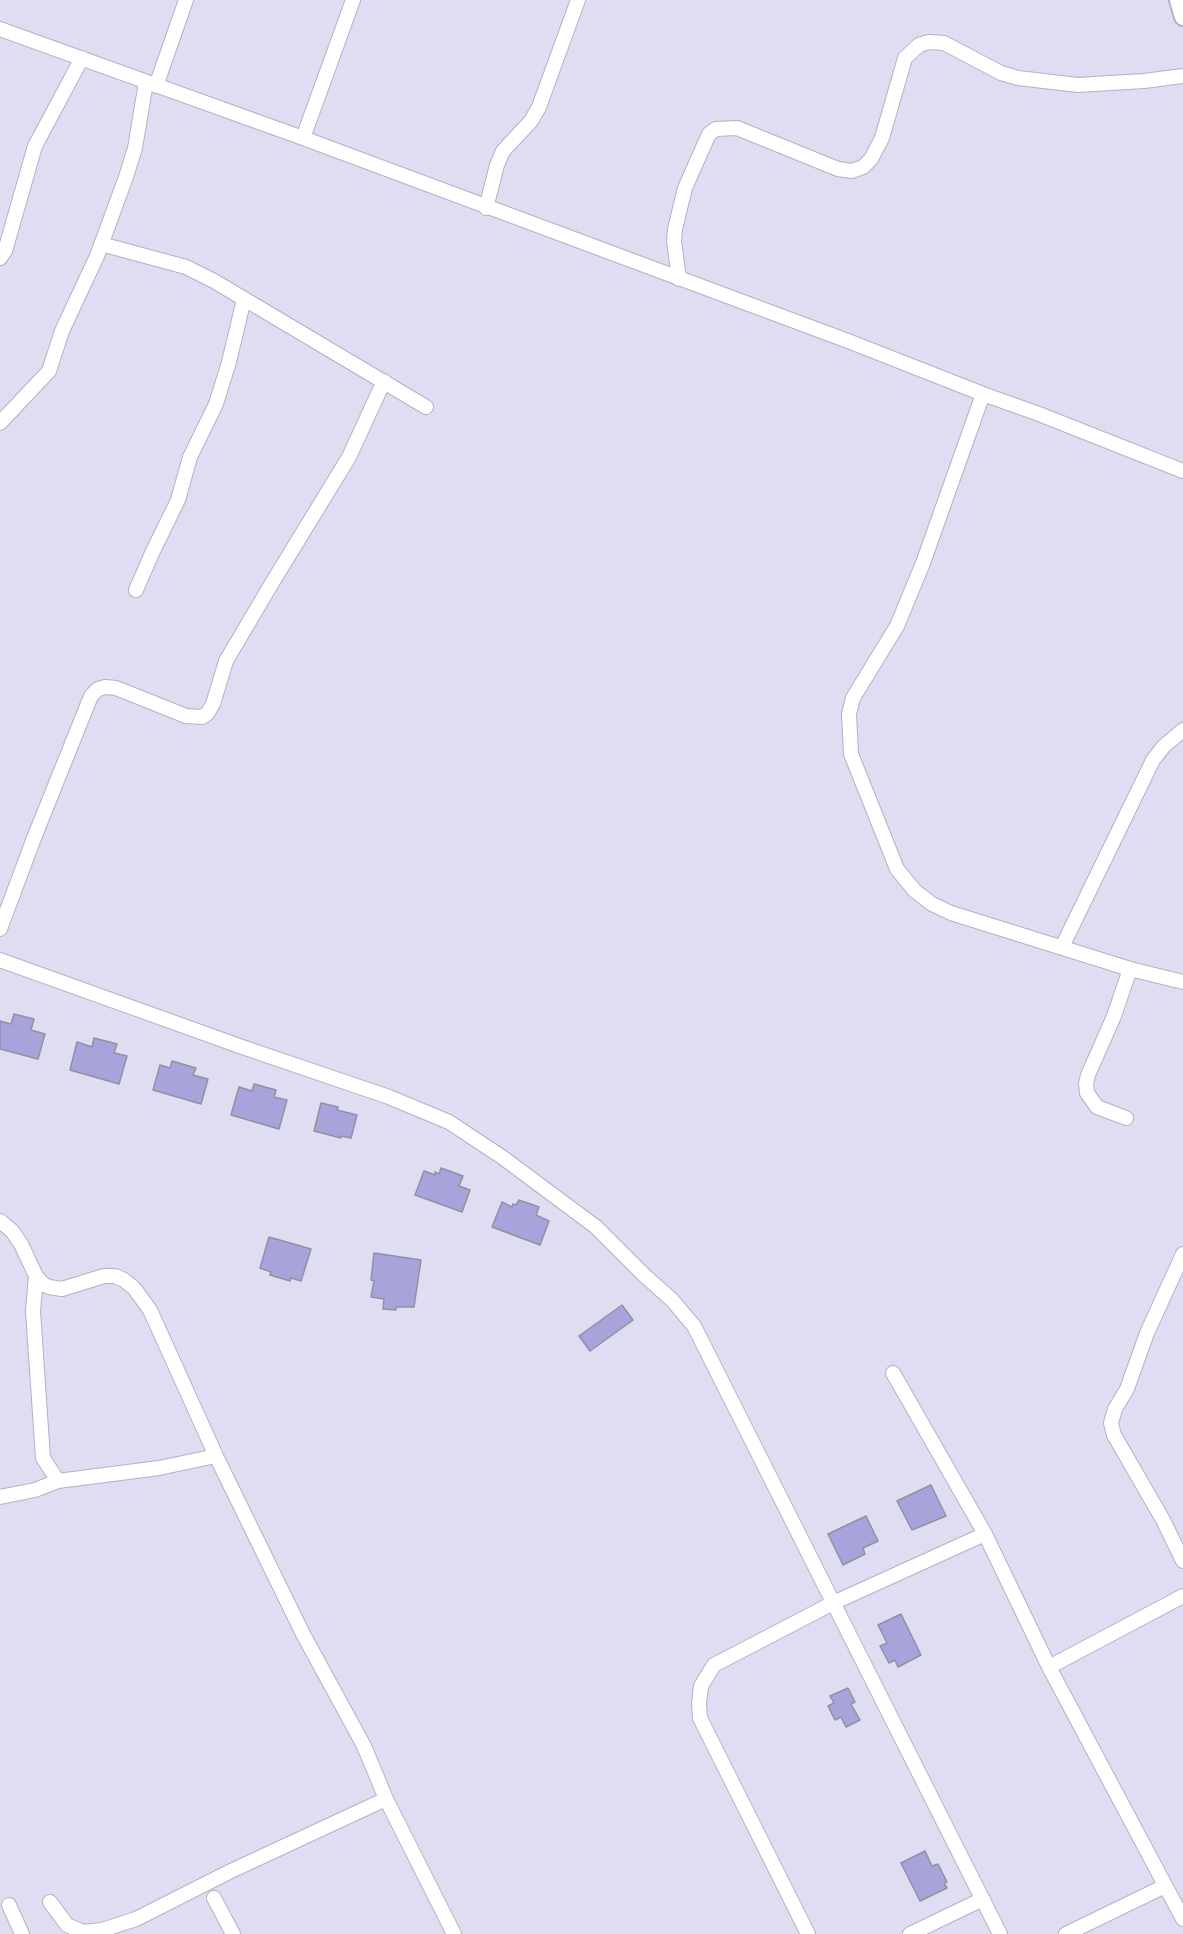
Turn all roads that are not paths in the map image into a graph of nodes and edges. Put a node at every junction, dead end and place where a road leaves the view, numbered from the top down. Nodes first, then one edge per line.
1 (186, 0) edge
2 (354, 0) edge
3 (578, 0) edge
4 (1178, 0) edge
5 (1183, 17) edge
6 (0, 28) edge
7 (81, 58) junction
8 (1183, 76) edge
9 (151, 84) junction
10 (303, 138) junction
11 (486, 208) junction
12 (101, 244) junction
13 (0, 258) edge
14 (679, 279) junction
15 (244, 299) junction
16 (384, 381) junction
17 (983, 394) junction
18 (426, 406) dead end
19 (0, 423) edge
20 (1183, 471) edge
21 (136, 590) dead end
22 (1183, 730) edge
23 (0, 929) edge
24 (1062, 946) junction
25 (0, 960) edge
26 (1130, 969) junction
27 (1183, 982) edge
28 (1126, 1118) dead end
29 (0, 1221) edge
30 (1183, 1254) edge
31 (36, 1276) junction
32 (893, 1373) dead end
33 (216, 1456) junction
34 (58, 1481) junction
35 (0, 1497) edge
36 (985, 1534) junction
37 (1183, 1561) edge
38 (1183, 1596) edge
39 (833, 1603) junction
40 (1049, 1667) junction
41 (386, 1799) junction
42 (1165, 1886) junction
43 (213, 1898) dead end
44 (983, 1899) junction
45 (50, 1902) dead end
46 (9, 1905) dead end
47 (1183, 1918) edge
48 (22, 1934) edge
49 (233, 1934) edge
50 (454, 1934) edge
51 (808, 1934) edge
52 (910, 1934) edge
53 (1000, 1934) edge
54 (1066, 1934) edge

1 - 9 street
2 - 10 street
3 - 11 street
4 - 5 street
6 - 7 street
7 - 9 street
7 - 13 street
8 - 14 street
9 - 10 street
9 - 12 street
10 - 11 street
11 - 14 street
12 - 15 street
12 - 19 street
14 - 17 street
15 - 16 street
15 - 21 street
16 - 18 street
16 - 23 street
17 - 20 street
17 - 24 street
22 - 24 street
24 - 26 street
25 - 39 street
26 - 27 street
26 - 28 street
29 - 31 street
30 - 37 street
31 - 33 street
31 - 34 street
32 - 36 street
33 - 34 street
33 - 41 street
34 - 35 street
36 - 39 street
36 - 40 street
38 - 40 street
39 - 44 street
39 - 51 street
40 - 42 street
41 - 45 street
41 - 50 street
42 - 47 street
42 - 54 street
43 - 49 street
44 - 52 street
44 - 53 street
46 - 48 street

